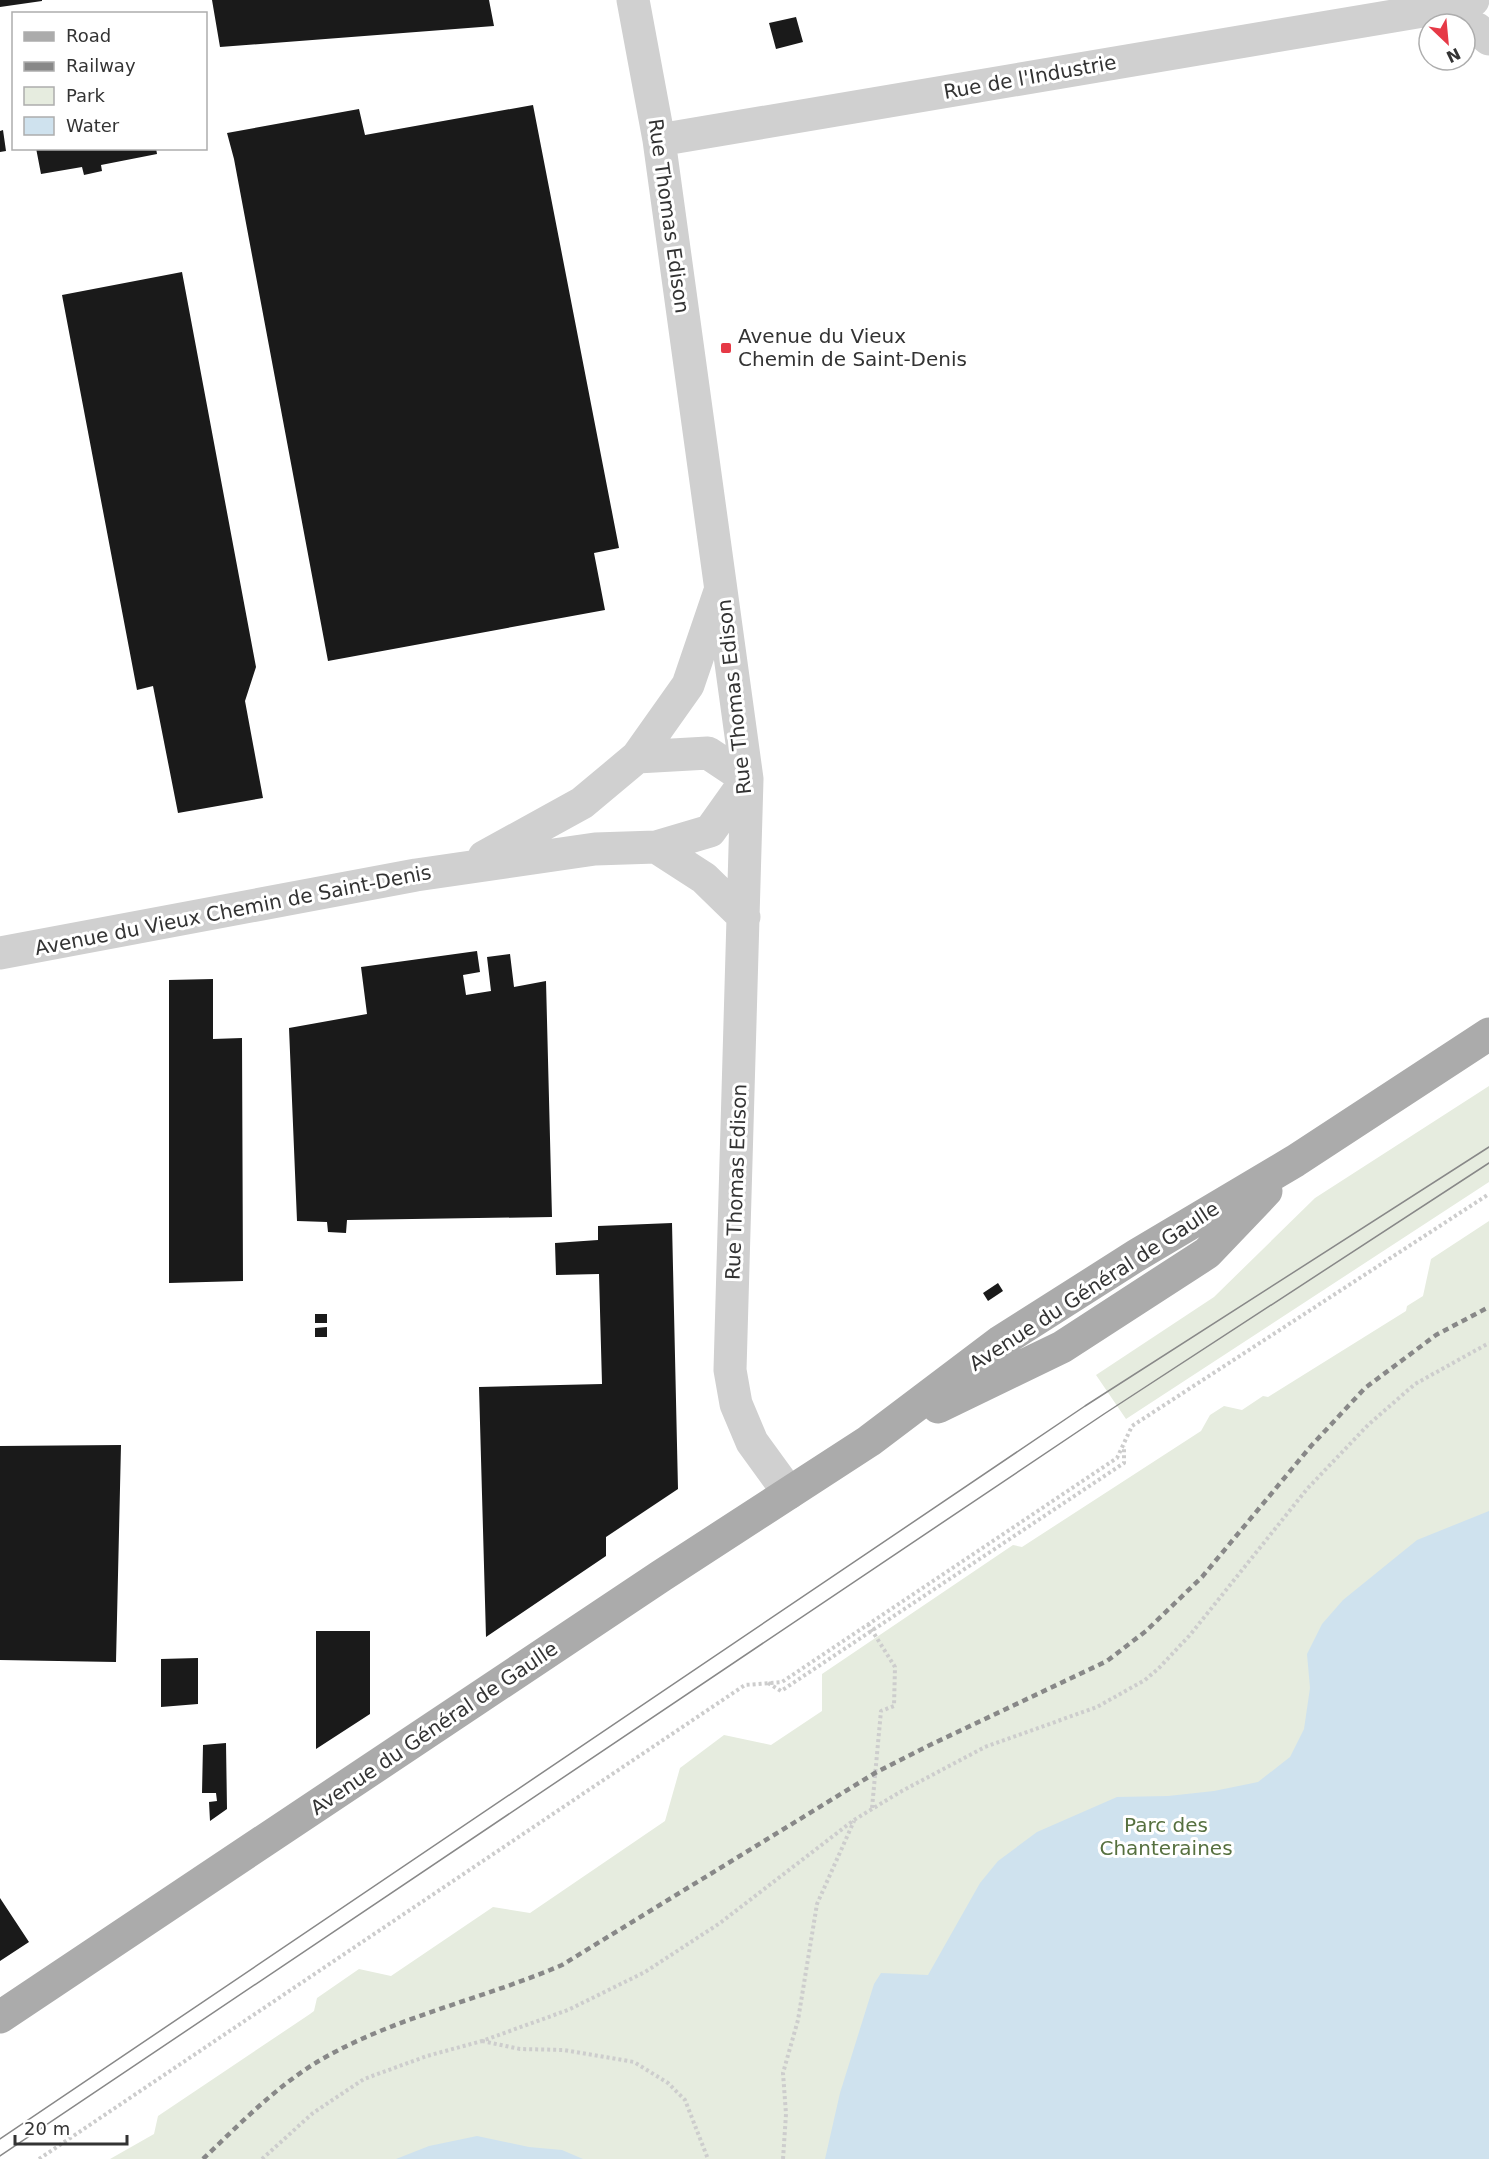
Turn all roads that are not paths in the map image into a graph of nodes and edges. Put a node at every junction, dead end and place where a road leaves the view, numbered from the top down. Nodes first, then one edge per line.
1 (633, 0) edge
2 (1473, 0) edge
3 (1408, 8) edge
4 (1477, 29) edge
5 (1489, 39) edge
6 (659, 140) junction
7 (722, 586) junction
8 (637, 757) junction
9 (747, 780) junction
10 (656, 848) junction
11 (467, 867) junction
12 (744, 917) junction
13 (0, 953) edge
14 (1489, 1034) edge
15 (789, 1493) junction
16 (0, 2017) edge

1 - 6 street, Rue Thomas Edison
2 - 3 street, Rue de l'Industrie
3 - 6 street, Rue de l'Industrie
4 - 5 street, Rue de l'Industrie
6 - 7 street, Rue Thomas Edison
7 - 8 street, Avenue du Vieux Chemin de Saint-Denis
7 - 9 street, Rue Thomas Edison
8 - 9 street
8 - 11 street, Avenue du Vieux Chemin de Saint-Denis
9 - 10 street, Avenue du Vieux Chemin de Saint-Denis
9 - 12 street, Rue Thomas Edison
10 - 11 street, Avenue du Vieux Chemin de Saint-Denis
10 - 12 street
11 - 13 street, Avenue du Vieux Chemin de Saint-Denis
12 - 15 street, Rue Thomas Edison
14 - 15 main road, Avenue du Général de Gaulle
15 - 16 main road, Avenue du Général de Gaulle

